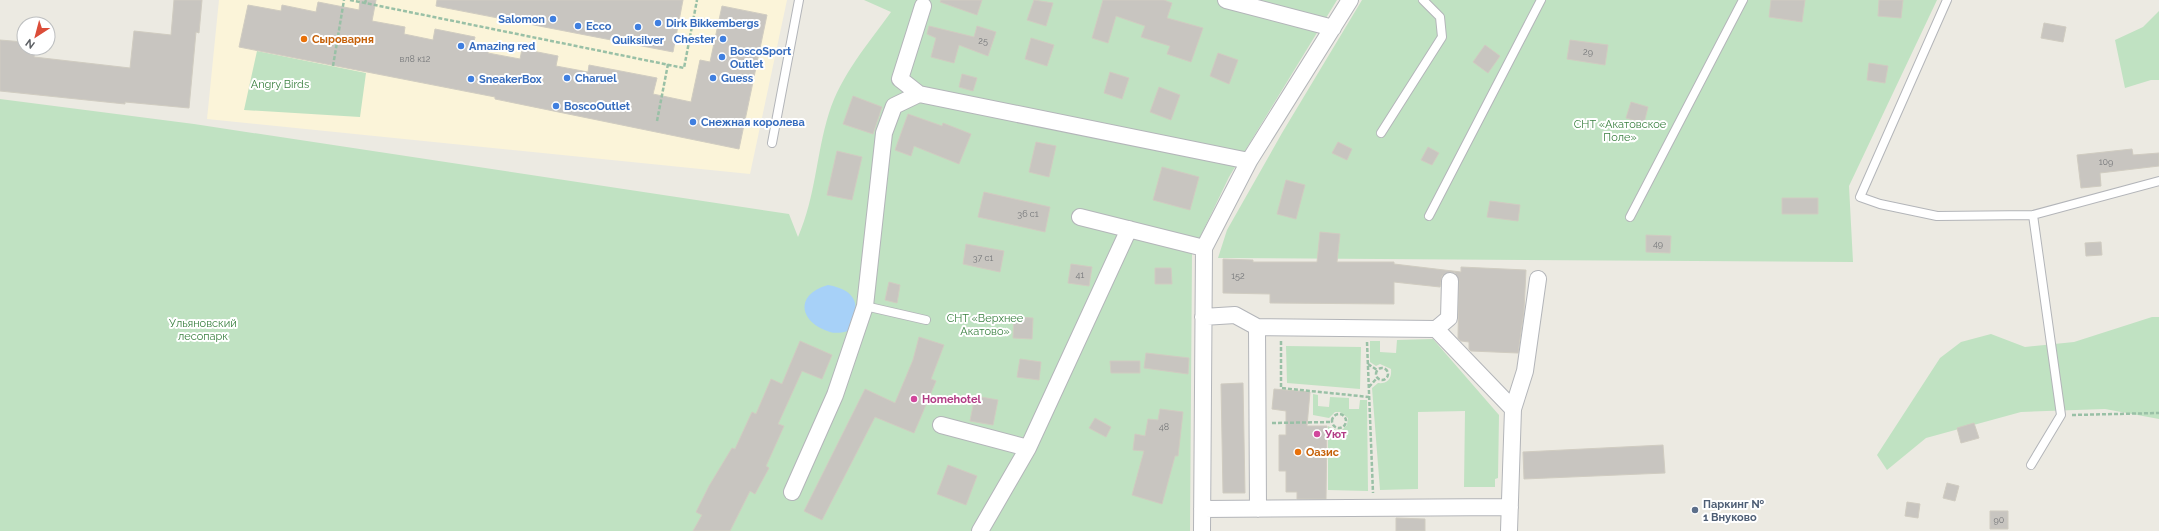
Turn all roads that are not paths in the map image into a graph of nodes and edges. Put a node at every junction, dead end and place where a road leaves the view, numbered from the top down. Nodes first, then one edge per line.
1 (799, 0) edge
2 (1226, 0) edge
3 (1350, 0) edge
4 (1423, 0) edge
5 (1541, 0) edge
6 (1743, 0) edge
7 (1947, 0) edge
8 (923, 6) dead end
9 (1333, 28) junction
10 (919, 94) junction
11 (1381, 133) dead end
12 (772, 143) dead end
13 (1249, 161) junction
14 (2159, 181) edge
15 (2032, 215) junction
16 (1429, 216) dead end
17 (1080, 217) dead end
18 (1630, 217) dead end
19 (1129, 229) junction
20 (1204, 248) junction
21 (1538, 279) dead end
22 (1450, 281) dead end
23 (865, 306) junction
24 (1203, 317) junction
25 (926, 320) dead end
26 (1257, 327) junction
27 (1436, 329) junction
28 (1513, 409) junction
29 (941, 425) dead end
30 (1028, 448) junction
31 (2031, 465) dead end
32 (792, 492) dead end
33 (1510, 507) junction
34 (1202, 509) junction
35 (1258, 509) junction
36 (980, 531) edge
37 (1202, 531) edge
38 (1509, 531) edge

1 - 12 lane
2 - 9 street
3 - 9 street
4 - 11 lane
5 - 16 lane
6 - 18 lane
7 - 15 lane
8 - 10 street
9 - 13 street
10 - 13 street
10 - 23 street
13 - 20 street
14 - 15 lane
15 - 31 lane
17 - 19 street
19 - 20 street
19 - 30 street
20 - 24 street
21 - 28 street
22 - 27 street
23 - 25 lane
23 - 32 street
24 - 26 street
24 - 34 street
26 - 27 street
26 - 35 street
27 - 28 street
28 - 33 street
29 - 30 street
30 - 36 street
33 - 35 street
33 - 38 street
34 - 35 street
34 - 37 street

